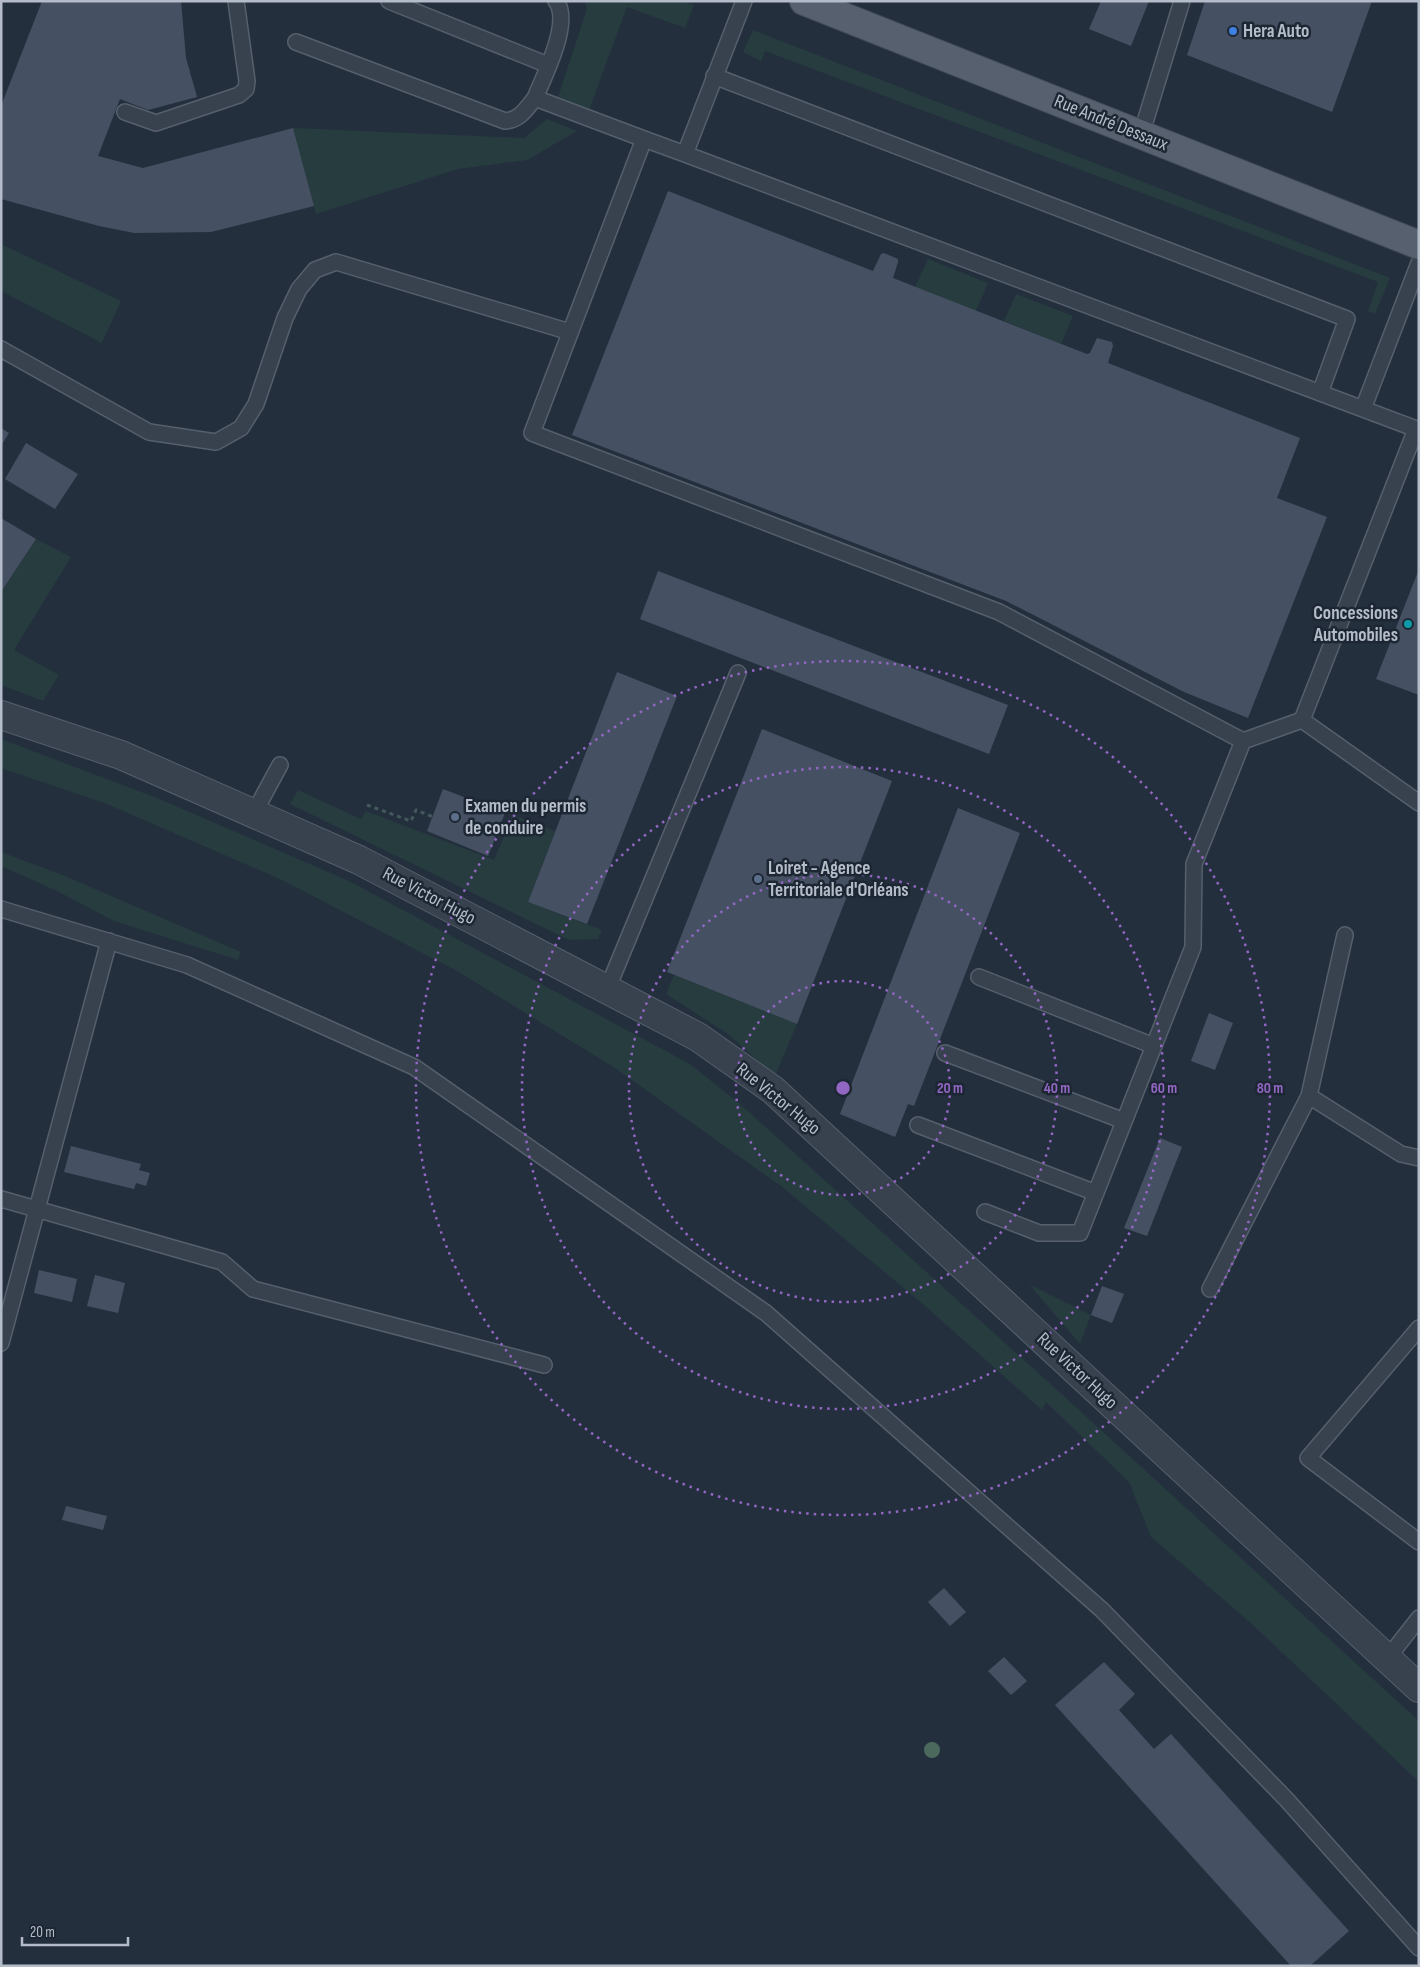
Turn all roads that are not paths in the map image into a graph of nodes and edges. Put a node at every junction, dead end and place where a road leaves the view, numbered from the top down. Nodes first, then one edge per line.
1 (236, 1) edge
2 (389, 1) edge
3 (556, 1) edge
4 (744, 1) edge
5 (804, 1) edge
6 (1182, 1) edge
7 (296, 42) dead end
8 (548, 65) junction
9 (714, 76) junction
10 (535, 98) junction
11 (125, 112) dead end
12 (1141, 135) junction
13 (644, 140) junction
14 (685, 154) junction
15 (1419, 245) edge
16 (1419, 263) edge
17 (570, 332) junction
18 (1, 349) edge
19 (1320, 393) junction
20 (1363, 409) junction
21 (1417, 429) edge
22 (738, 673) dead end
23 (1, 715) edge
24 (1302, 720) junction
25 (1244, 741) junction
26 (280, 765) dead end
27 (1419, 803) edge
28 (254, 813) junction
29 (1, 909) edge
30 (1345, 934) dead end
31 (109, 941) junction
32 (979, 978) dead end
33 (607, 990) junction
34 (1154, 1046) junction
35 (945, 1053) dead end
36 (1309, 1096) junction
37 (1124, 1121) junction
38 (918, 1125) dead end
39 (1419, 1158) edge
40 (1096, 1193) junction
41 (1, 1199) edge
42 (37, 1208) junction
43 (985, 1212) dead end
44 (1210, 1290) dead end
45 (1419, 1328) edge
46 (1, 1343) edge
47 (544, 1365) dead end
48 (1419, 1542) edge
49 (1419, 1618) edge
50 (1388, 1659) junction
51 (1419, 1688) edge
52 (1419, 1948) edge

1 - 11 lane
2 - 8 lane
3 - 8 lane
4 - 9 lane
5 - 12 main road, Rue André Dessaux
6 - 12 lane
7 - 10 lane
8 - 10 lane
9 - 14 lane
9 - 19 lane
10 - 13 lane
12 - 15 main road, Rue André Dessaux
13 - 14 lane
13 - 17 lane
14 - 19 lane
16 - 20 lane
17 - 18 lane
17 - 25 lane
19 - 20 lane
20 - 21 lane
21 - 24 lane
22 - 33 lane
23 - 28 street, Rue Victor Hugo
24 - 25 lane
24 - 27 lane
25 - 34 lane
26 - 28 lane
28 - 33 street, Rue Victor Hugo
29 - 31 lane
30 - 36 lane
31 - 42 lane
31 - 52 lane
32 - 34 lane
33 - 50 street, Rue Victor Hugo
34 - 37 lane
35 - 37 lane
36 - 39 lane
36 - 44 lane
37 - 40 lane
38 - 40 lane
40 - 43 lane
41 - 42 lane
42 - 46 lane
42 - 47 lane
45 - 48 lane
49 - 50 lane
50 - 51 street, Rue Victor Hugo

